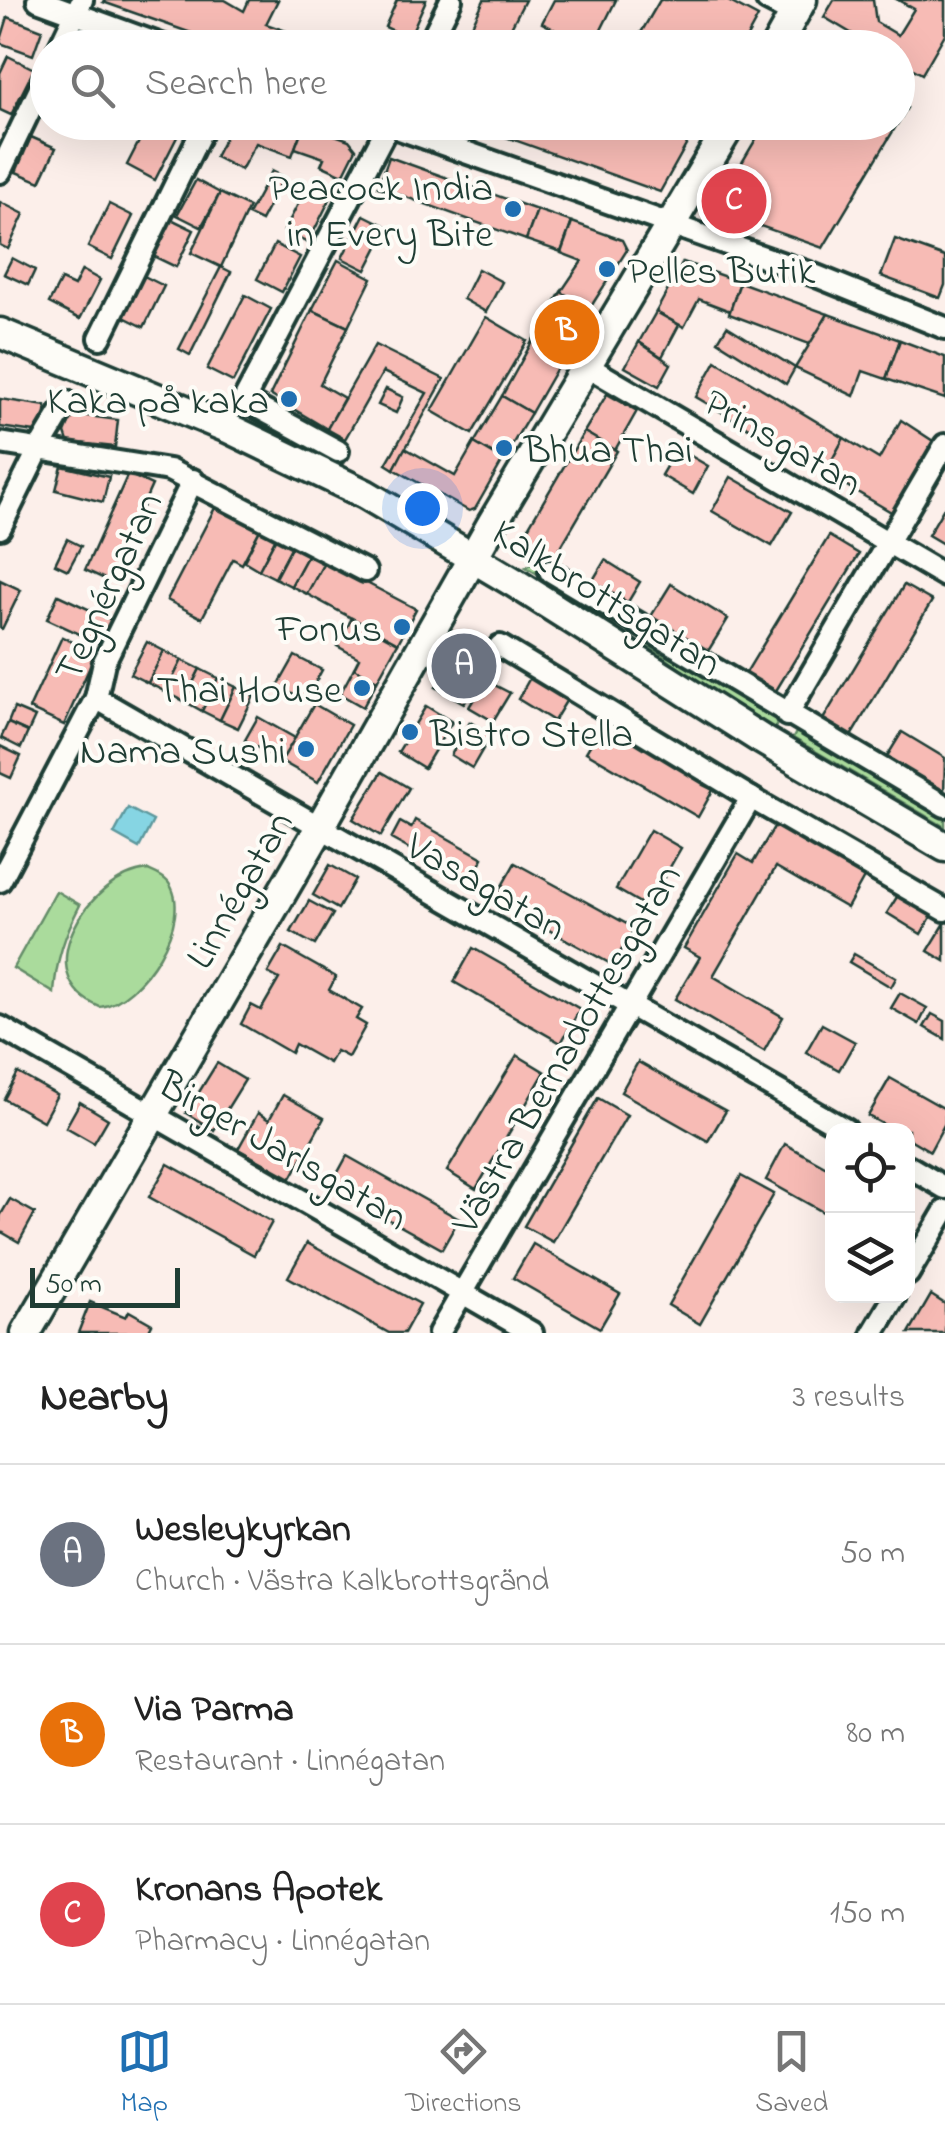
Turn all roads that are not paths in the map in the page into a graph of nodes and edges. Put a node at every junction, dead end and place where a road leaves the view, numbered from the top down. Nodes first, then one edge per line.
1 (38, 0) edge
2 (452, 0) edge
3 (767, 0) edge
4 (78, 7) edge
5 (798, 7) edge
6 (67, 30) edge
7 (128, 30) edge
8 (437, 30) edge
9 (785, 30) edge
10 (30, 110) edge
11 (197, 140) edge
12 (378, 140) edge
13 (432, 140) edge
14 (721, 140) edge
15 (0, 172) edge
16 (671, 224) junction
17 (945, 328) edge
18 (0, 333) edge
19 (100, 338) dead end
20 (587, 366) junction
21 (67, 402) dead end
22 (0, 443) edge
23 (945, 444) edge
24 (39, 448) junction
25 (338, 452) dead end
26 (193, 480) junction
27 (0, 528) edge
28 (888, 543) junction
29 (474, 558) junction
30 (550, 571) dead end
31 (364, 572) dead end
32 (945, 576) edge
33 (500, 646) dead end
34 (96, 698) junction
35 (787, 715) junction
36 (751, 798) junction
37 (945, 806) edge
38 (320, 829) junction
39 (945, 847) edge
40 (0, 881) edge
41 (945, 910) edge
42 (630, 1007) junction
43 (0, 1027) edge
44 (153, 1114) junction
45 (834, 1123) edge
46 (915, 1170) edge
47 (945, 1188) edge
48 (945, 1211) edge
49 (915, 1262) edge
50 (463, 1292) junction
51 (891, 1303) edge
52 (26, 1333) edge
53 (440, 1333) edge
54 (532, 1333) edge
55 (872, 1333) edge

1 - 4 street
2 - 8 street
3 - 5 street
4 - 6 street
4 - 7 street
5 - 9 street
10 - 15 street
11 - 19 street
12 - 25 street
13 - 16 street
14 - 16 street, Linnégatan
16 - 17 street
16 - 20 street, Linnégatan
18 - 29 street, Kalkbrottsgatan
20 - 28 street, Prinsgatan
20 - 29 street, Linnégatan
21 - 24 street
22 - 24 street
23 - 28 street
24 - 26 street
24 - 27 street
26 - 31 street
26 - 34 street, Tegnérgatan
28 - 32 street, Prinsgatan
28 - 35 street
29 - 38 street, Linnégatan
29 - 39 street, Kalkbrottsgatan
30 - 35 street
33 - 36 street
34 - 38 street, Vasagatan
34 - 40 street, Tegnérgatan
35 - 37 street
36 - 41 street
36 - 42 street, Västra Bernadottesgatan
38 - 42 street, Vasagatan
38 - 44 street, Linnégatan
42 - 45 street, Vasagatan
42 - 50 street, Västra Bernadottesgatan
43 - 44 street, Birger Jarlsgatan
44 - 50 street, Birger Jarlsgatan
44 - 52 street, Linnégatan
46 - 47 street
48 - 49 street
50 - 53 street, Västra Bernadottesgatan
50 - 54 street, Birger Jarlsgatan
51 - 55 street

